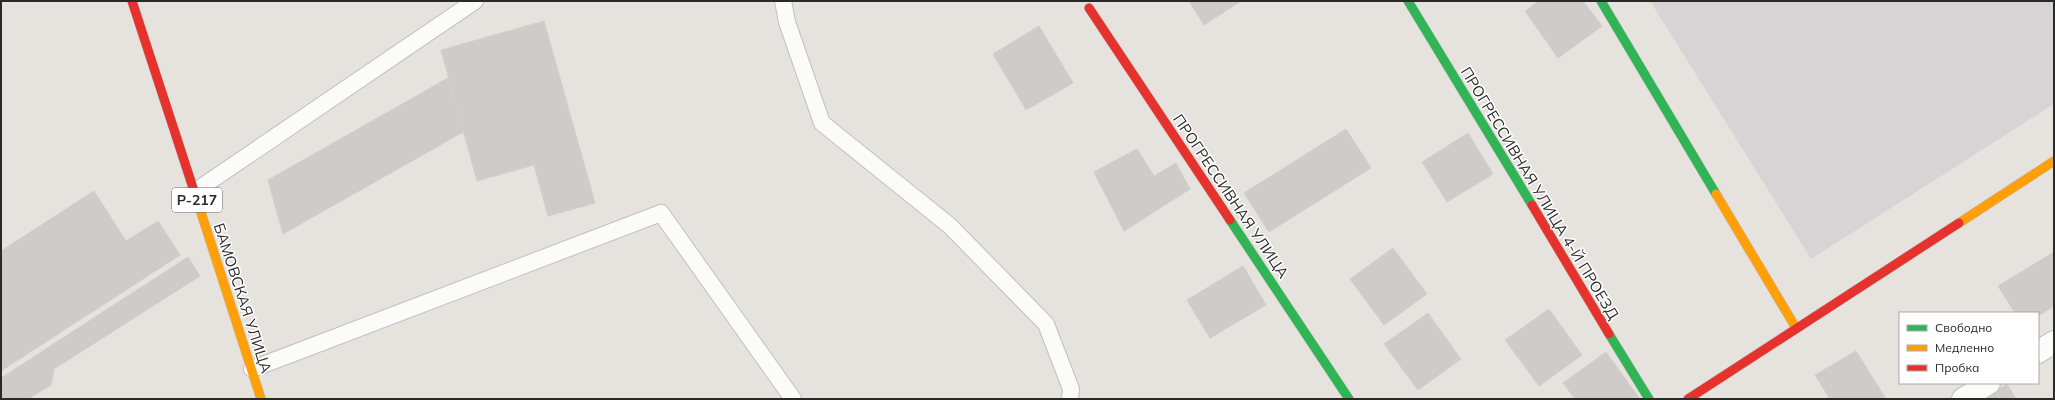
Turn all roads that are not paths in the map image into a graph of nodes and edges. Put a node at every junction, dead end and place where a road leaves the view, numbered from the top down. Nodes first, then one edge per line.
1 (132, 1) edge
2 (475, 1) edge
3 (783, 1) edge
4 (1408, 1) edge
5 (1601, 1) edge
6 (1089, 8) dead end
7 (2054, 161) edge
8 (194, 192) junction
9 (1796, 328) junction
10 (2054, 342) edge
11 (2039, 351) edge
12 (252, 370) junction
13 (1987, 384) edge
14 (261, 399) edge
15 (793, 399) edge
16 (1070, 399) edge
17 (1349, 399) edge
18 (1649, 399) edge
19 (1688, 399) edge
20 (1963, 399) edge

1 - 8 main road, БАМОВСКАЯ УЛИЦА / Р-217
2 - 8 lane
3 - 16 lane
4 - 18 main road, ПРОГРЕССИВНАЯ УЛИЦА 4-Й ПРОЕЗД
5 - 9 main road
6 - 17 main road, ПРОГРЕССИВНАЯ УЛИЦА
7 - 9 main road
8 - 12 main road, БАМОВСКАЯ УЛИЦА / Р-217
9 - 19 main road
10 - 11 street
12 - 14 main road, БАМОВСКАЯ УЛИЦА / Р-217
12 - 15 lane
13 - 20 street

